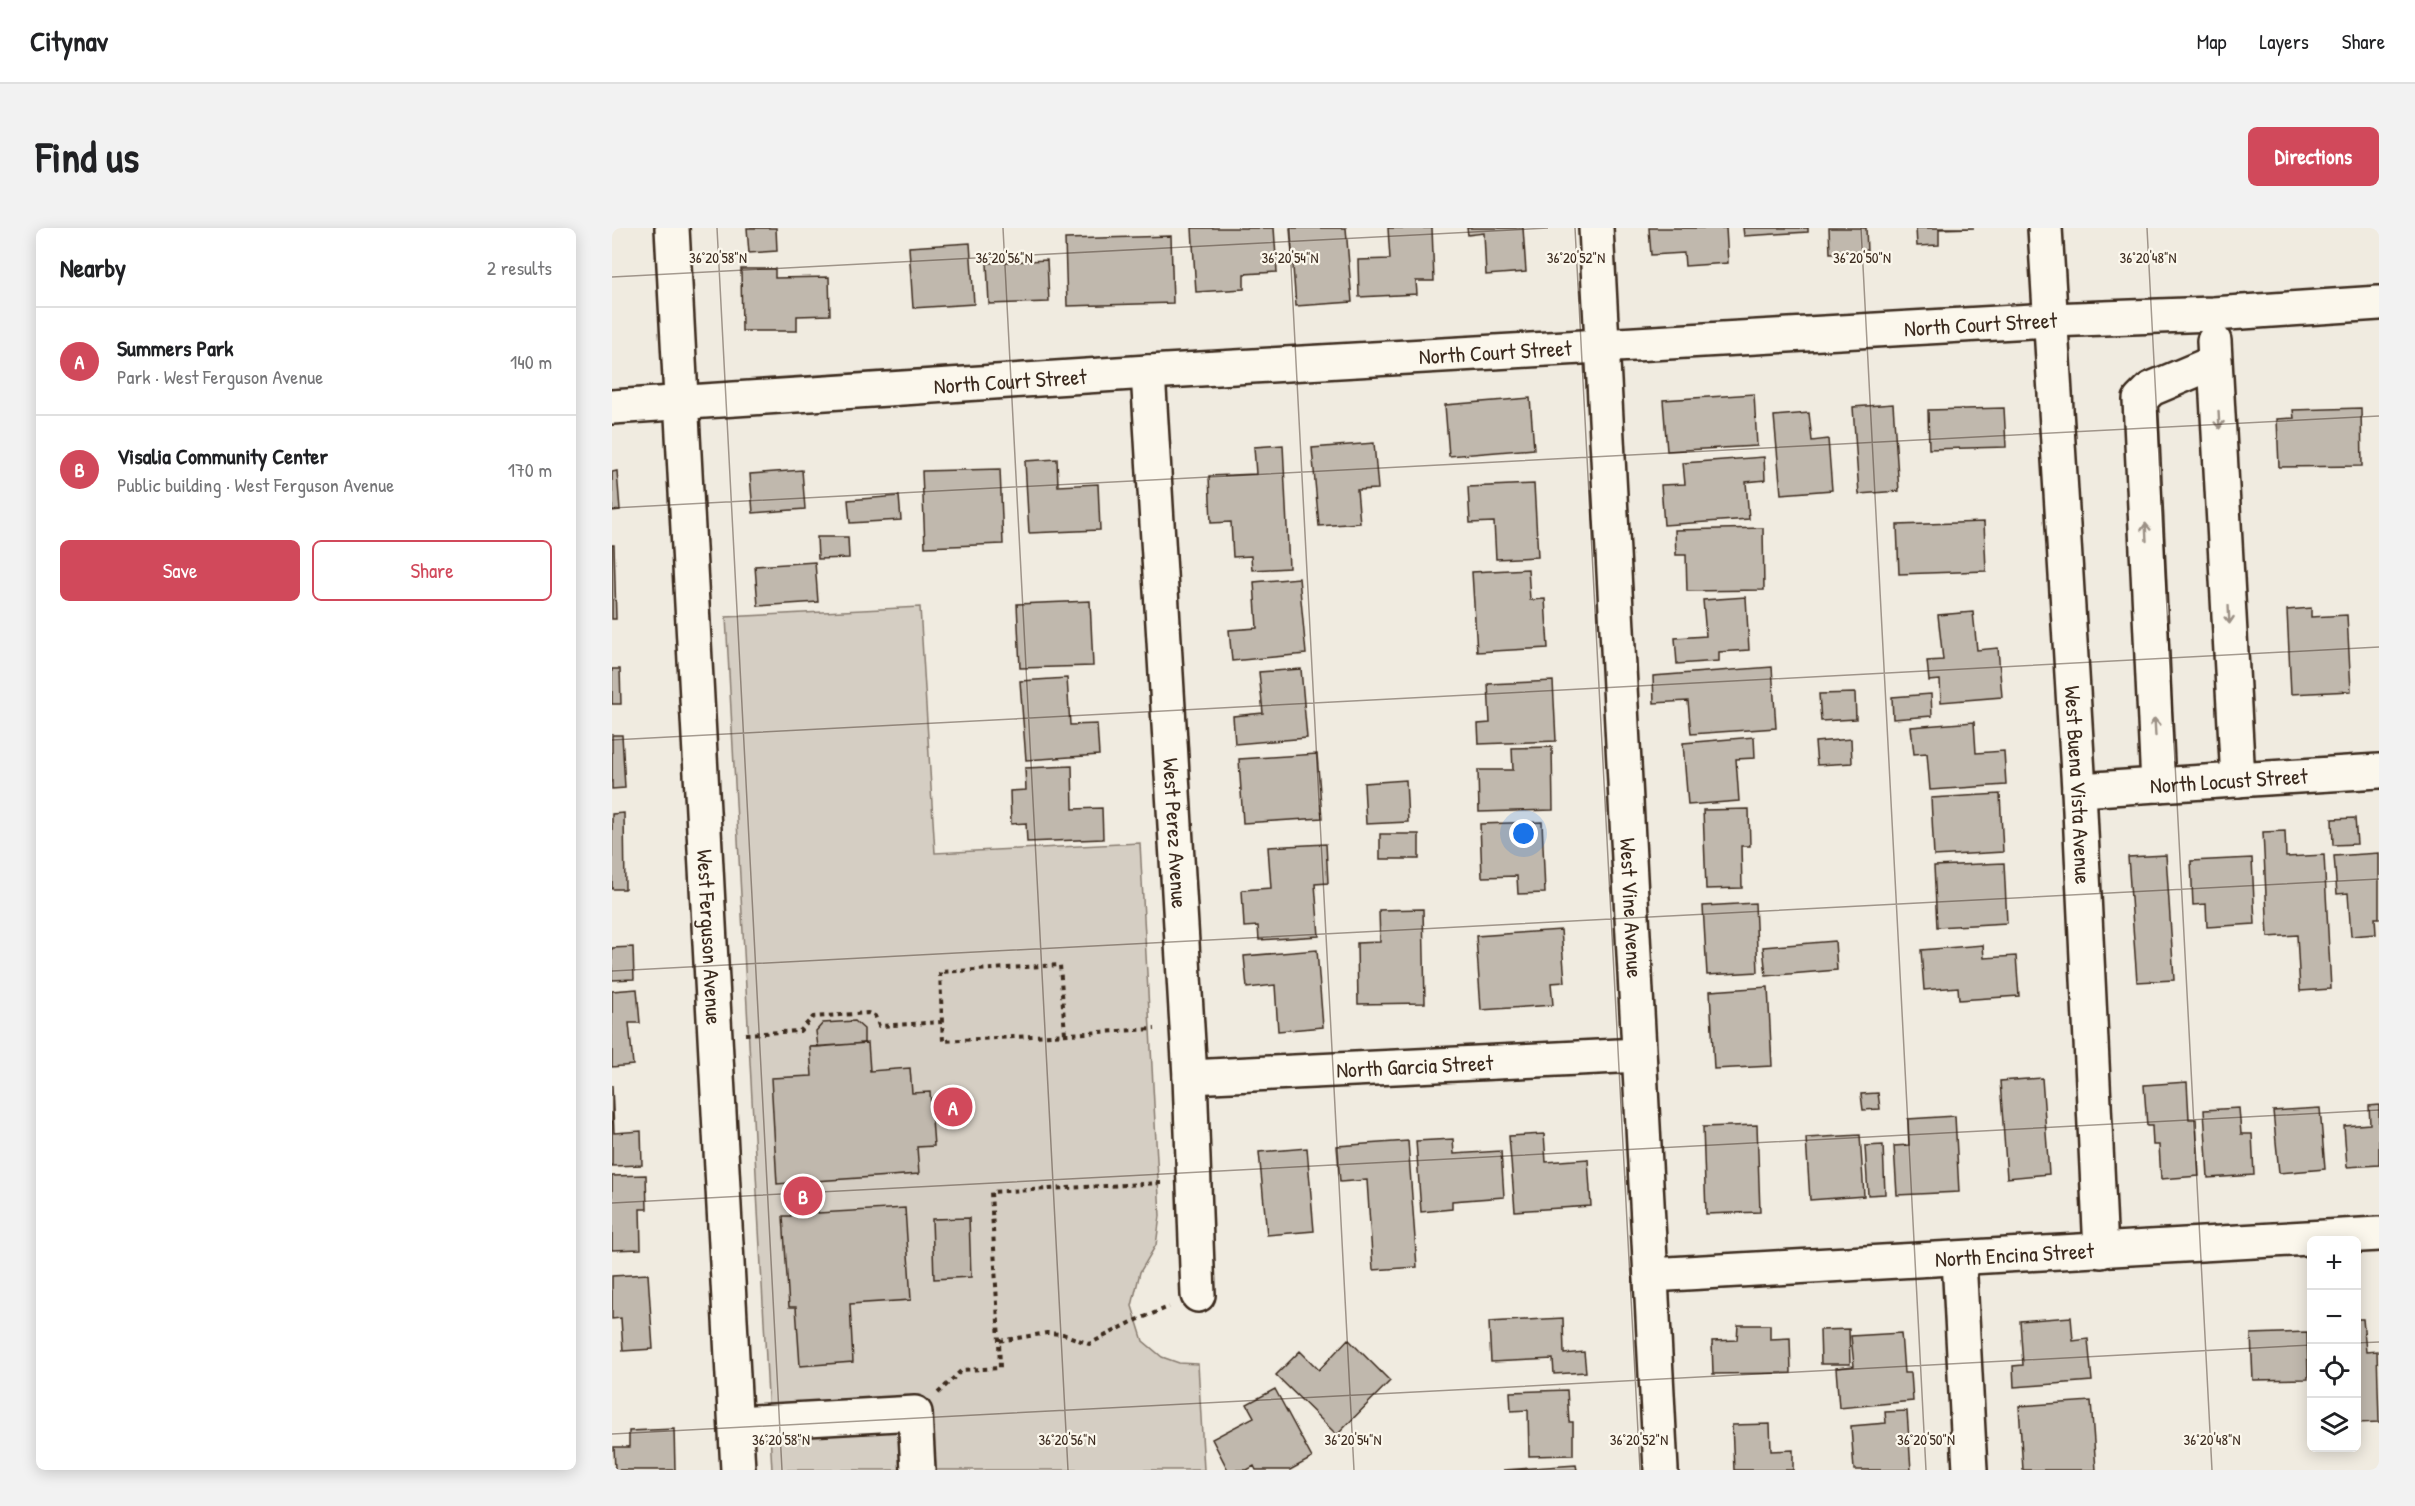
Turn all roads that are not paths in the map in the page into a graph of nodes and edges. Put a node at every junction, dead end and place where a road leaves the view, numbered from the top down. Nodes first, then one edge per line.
1 (672, 228) edge
2 (1596, 228) edge
3 (2045, 228) edge
4 (2379, 303) edge
5 (2213, 314) junction
6 (2050, 320) junction
7 (1602, 347) junction
8 (2215, 362) junction
9 (1148, 372) junction
10 (680, 402) junction
11 (612, 407) edge
12 (2379, 771) edge
13 (2238, 780) junction
14 (2158, 785) junction
15 (2079, 790) junction
16 (1640, 1055) junction
17 (1190, 1077) junction
18 (2379, 1234) edge
19 (2101, 1251) junction
20 (1959, 1259) junction
21 (1652, 1275) junction
22 (1198, 1295) road end
23 (736, 1423) junction
24 (738, 1470) edge
25 (918, 1470) edge
26 (1661, 1470) edge
27 (1970, 1470) edge

1 - 10 street, West Ferguson Avenue
2 - 7 street, West Vine Avenue
3 - 6 street, West Buena Vista Avenue
4 - 5 street, North Court Street
5 - 6 street, North Court Street
5 - 8 street
6 - 7 street, North Court Street
6 - 15 street, West Buena Vista Avenue
7 - 9 street, North Court Street
7 - 16 street, West Vine Avenue
8 -> 13 street
14 -> 8 street
9 - 10 street, North Court Street
9 - 17 street, West Perez Avenue
10 - 11 street, North Court Street
10 - 23 street, West Ferguson Avenue
12 - 13 street, North Locust Street
13 - 14 street, North Locust Street
14 - 15 street, North Locust Street
15 - 19 street, West Buena Vista Avenue
16 - 17 street, North Garcia Street
16 - 21 street, West Vine Avenue
17 - 22 street, West Perez Avenue
18 - 19 street, North Encina Street
19 - 20 street, North Encina Street
20 - 21 street, North Encina Street
20 - 27 street
21 - 26 street, West Vine Avenue
23 - 24 street, West Ferguson Avenue
23 - 25 street

